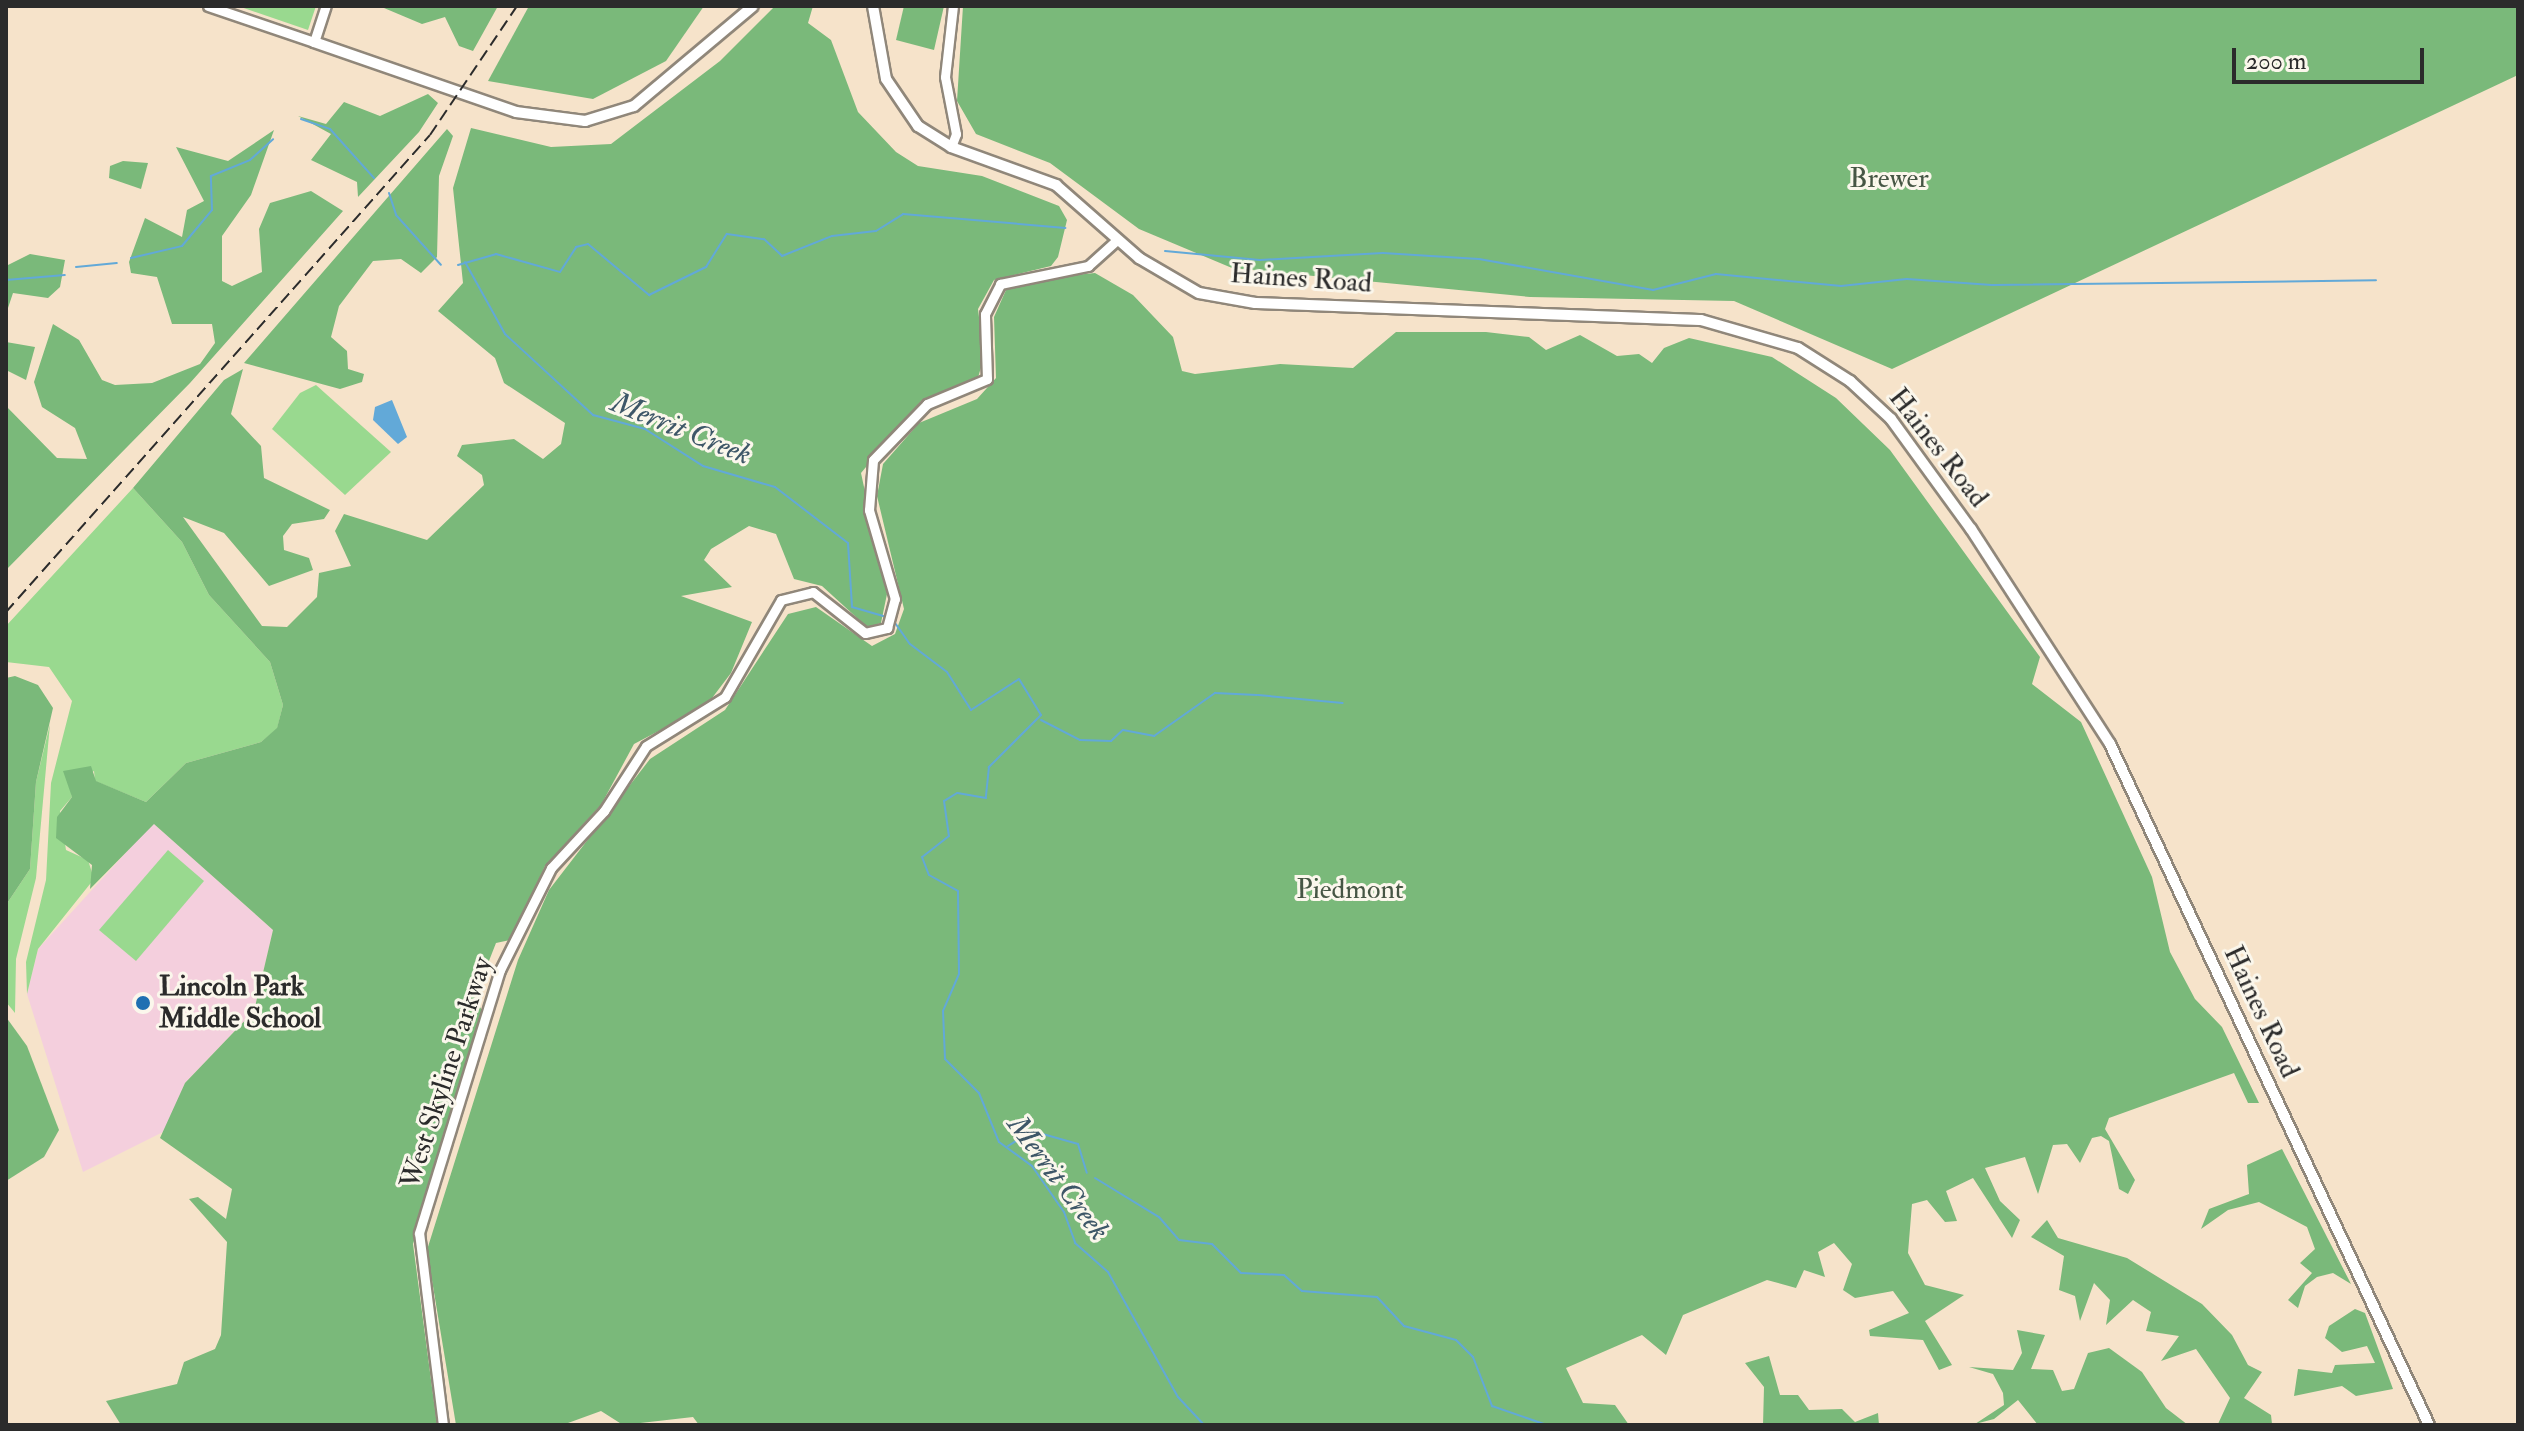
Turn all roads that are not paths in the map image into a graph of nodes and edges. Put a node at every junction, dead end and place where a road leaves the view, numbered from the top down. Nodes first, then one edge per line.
1 (208, 6) edge
2 (326, 6) edge
3 (753, 6) edge
4 (873, 6) edge
5 (953, 6) edge
6 (314, 42) junction
7 (951, 147) junction
8 (1117, 240) junction
9 (443, 1425) edge
10 (2429, 1425) edge

1 - 6 street
2 - 6 street
3 - 6 main road
4 - 7 main road, Haines Road
5 - 7 street
7 - 8 main road, Haines Road
8 - 9 street, West Skyline Parkway
8 - 10 main road, Haines Road

